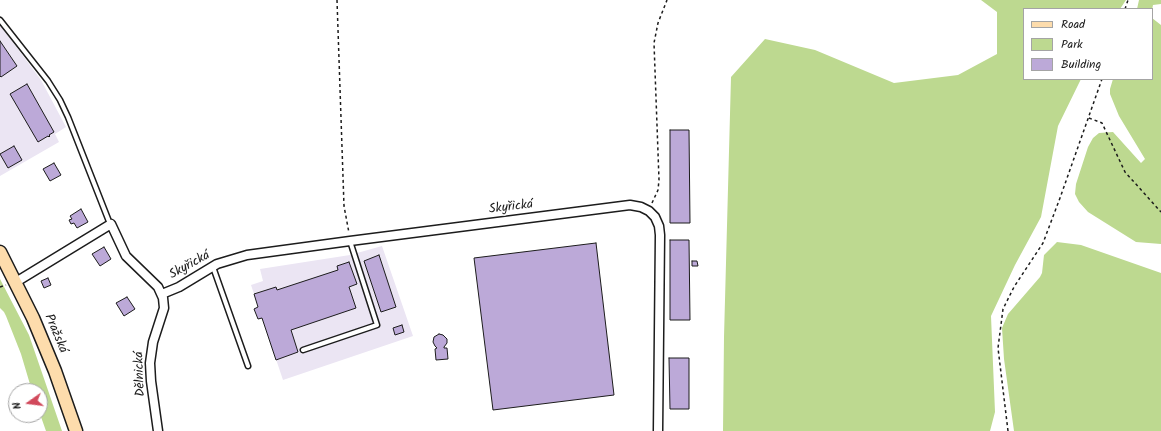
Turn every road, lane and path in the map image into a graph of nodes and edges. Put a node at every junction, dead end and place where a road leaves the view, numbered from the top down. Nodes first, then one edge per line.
1 (337, 0) edge
2 (667, 0) edge
3 (0, 20) edge
4 (1102, 80) edge
5 (1089, 118) junction
6 (649, 210) junction
7 (1161, 212) edge
8 (110, 224) junction
9 (350, 241) junction
10 (0, 252) edge
11 (213, 266) junction
12 (16, 282) junction
13 (162, 294) junction
14 (303, 350) dead end
15 (248, 366) dead end
16 (76, 431) edge
17 (158, 431) edge
18 (658, 431) edge
19 (1008, 431) edge

1 - 9 path
2 - 6 path
3 - 8 lane
4 - 5 path
5 - 7 path
5 - 19 path
6 - 9 street, Skyřická
6 - 18 street
8 - 12 street
8 - 13 street
9 - 11 street, Skyřická
9 - 14 lane
10 - 12 main road, Pražská
11 - 13 street, Skyřická
11 - 15 lane
12 - 16 main road, Pražská
13 - 17 street, Dělnická

